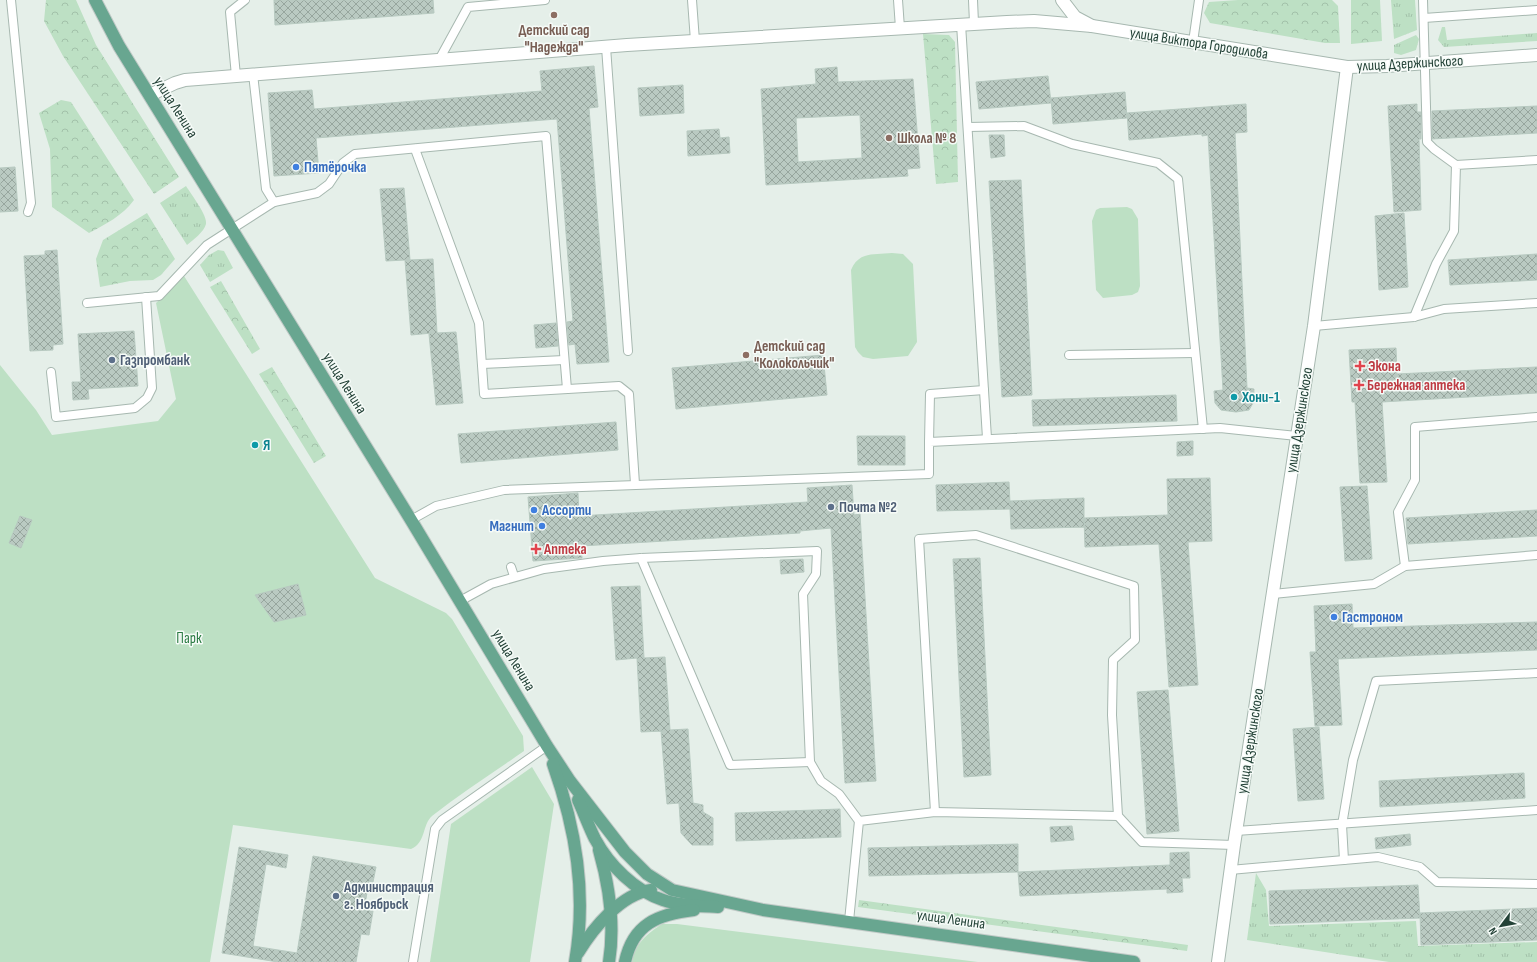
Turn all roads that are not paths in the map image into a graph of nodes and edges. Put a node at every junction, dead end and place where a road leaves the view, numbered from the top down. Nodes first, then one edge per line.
1 (11, 0) edge
2 (95, 0) edge
3 (245, 0) edge
4 (545, 0) edge
5 (692, 0) edge
6 (898, 0) edge
7 (973, 0) edge
8 (1062, 0) edge
9 (1199, 0) edge
10 (1423, 0) edge
11 (1537, 10) edge
12 (1424, 18) junction
13 (974, 23) junction
14 (961, 24) junction
15 (1092, 26) junction
16 (900, 28) junction
17 (695, 41) junction
18 (1193, 42) junction
19 (606, 47) junction
20 (1537, 55) edge
21 (439, 60) junction
22 (1425, 63) junction
23 (1347, 67) junction
24 (253, 74) junction
25 (236, 76) junction
26 (150, 95) junction
27 (968, 128) junction
28 (415, 149) junction
29 (1537, 160) edge
30 (1456, 165) junction
31 (274, 202) junction
32 (28, 212) dead end
33 (232, 229) junction
34 (146, 297) junction
35 (87, 303) dead end
36 (1537, 303) edge
37 (1414, 317) junction
38 (1314, 326) junction
39 (628, 351) dead end
40 (1194, 353) junction
41 (1070, 355) dead end
42 (564, 360) junction
43 (482, 364) junction
44 (51, 372) dead end
45 (567, 389) junction
46 (984, 390) junction
47 (1537, 417) edge
48 (1202, 429) junction
49 (1297, 436) junction
50 (987, 438) junction
51 (929, 442) junction
52 (636, 484) junction
53 (411, 520) junction
54 (1537, 556) edge
55 (641, 558) junction
56 (1405, 566) junction
57 (511, 567) dead end
58 (514, 576) junction
59 (1273, 594) junction
60 (460, 601) junction
61 (1537, 673) edge
62 (547, 746) junction
63 (810, 762) junction
64 (570, 781) junction
65 (1537, 810) edge
66 (935, 812) junction
67 (1118, 816) junction
68 (859, 821) junction
69 (1342, 825) junction
70 (1236, 831) junction
71 (595, 839) junction
72 (1234, 845) junction
73 (1344, 860) junction
74 (1230, 870) junction
75 (1537, 884) edge
76 (672, 890) junction
77 (644, 891) junction
78 (721, 908) junction
79 (763, 910) junction
80 (610, 913) junction
81 (849, 921) junction
82 (576, 959) edge
83 (413, 962) edge
84 (609, 962) edge
85 (625, 962) edge
86 (1134, 962) edge
87 (1218, 962) edge

1 - 32 lane
2 - 26 main road, улица Ленина
3 - 25 lane
4 - 21 lane
5 - 17 lane
6 - 16 lane
7 - 13 lane
8 - 15 street, улица Виктора Городилова
9 - 18 lane
10 - 12 lane
11 - 12 lane
12 - 22 lane
13 - 14 street
13 - 15 street
14 - 16 street
14 - 27 lane
15 - 18 street, улица Виктора Городилова
16 - 17 street
17 - 19 street
18 - 23 street, улица Виктора Городилова
19 - 21 street
19 - 39 lane
20 - 22 street, улица Дзержинского
21 - 24 street
22 - 23 street, улица Дзержинского
22 - 30 lane
23 - 38 street, улица Дзержинского
24 - 25 street
24 - 31 lane
25 - 26 street
26 - 33 main road, улица Ленина
27 - 40 lane
27 - 46 lane
28 - 31 lane
28 - 42 lane
28 - 43 lane
29 - 30 lane
30 - 37 lane
31 - 33 lane
33 - 34 lane
33 - 53 main road, улица Ленина
34 - 35 lane
34 - 44 lane
36 - 37 lane
37 - 38 lane
38 - 49 street, улица Дзержинского
40 - 41 lane
40 - 48 lane
42 - 43 lane
42 - 45 lane
43 - 45 lane
45 - 52 lane
46 - 50 lane
46 - 51 lane
47 - 56 lane
48 - 49 lane
48 - 50 lane
49 - 59 street, улица Дзержинского
50 - 51 lane
51 - 52 lane
52 - 53 lane
53 - 60 main road, улица Ленина
54 - 56 lane
55 - 58 lane
55 - 63 lane
55 - 63 lane
56 - 59 lane
57 - 58 lane
58 - 60 lane
59 - 70 street, улица Дзержинского
60 - 62 main road, улица Ленина
61 - 69 lane
62 - 64 main road, улица Ленина
62 - 82 main road
62 - 83 lane
63 - 68 lane
64 - 71 main road, улица Ленина
64 - 76 main road, улица Ленина
65 - 69 lane
66 - 67 lane
66 - 67 lane
66 - 68 lane
67 - 72 lane
68 - 81 lane
69 - 70 lane
69 - 73 lane
70 - 72 street, улица Дзержинского
71 - 77 main road, улица Ленина
71 - 80 main road
72 - 74 street, улица Дзержинского
73 - 74 lane
73 - 75 lane
74 - 87 street, улица Дзержинского
76 - 77 main road
76 - 79 main road, улица Ленина
77 - 78 main road, улица Ленина
77 - 80 main road
78 - 79 main road, улица Ленина
78 - 85 main road
79 - 81 main road, улица Ленина
80 - 82 main road
80 - 84 main road
81 - 86 main road, улица Ленина

